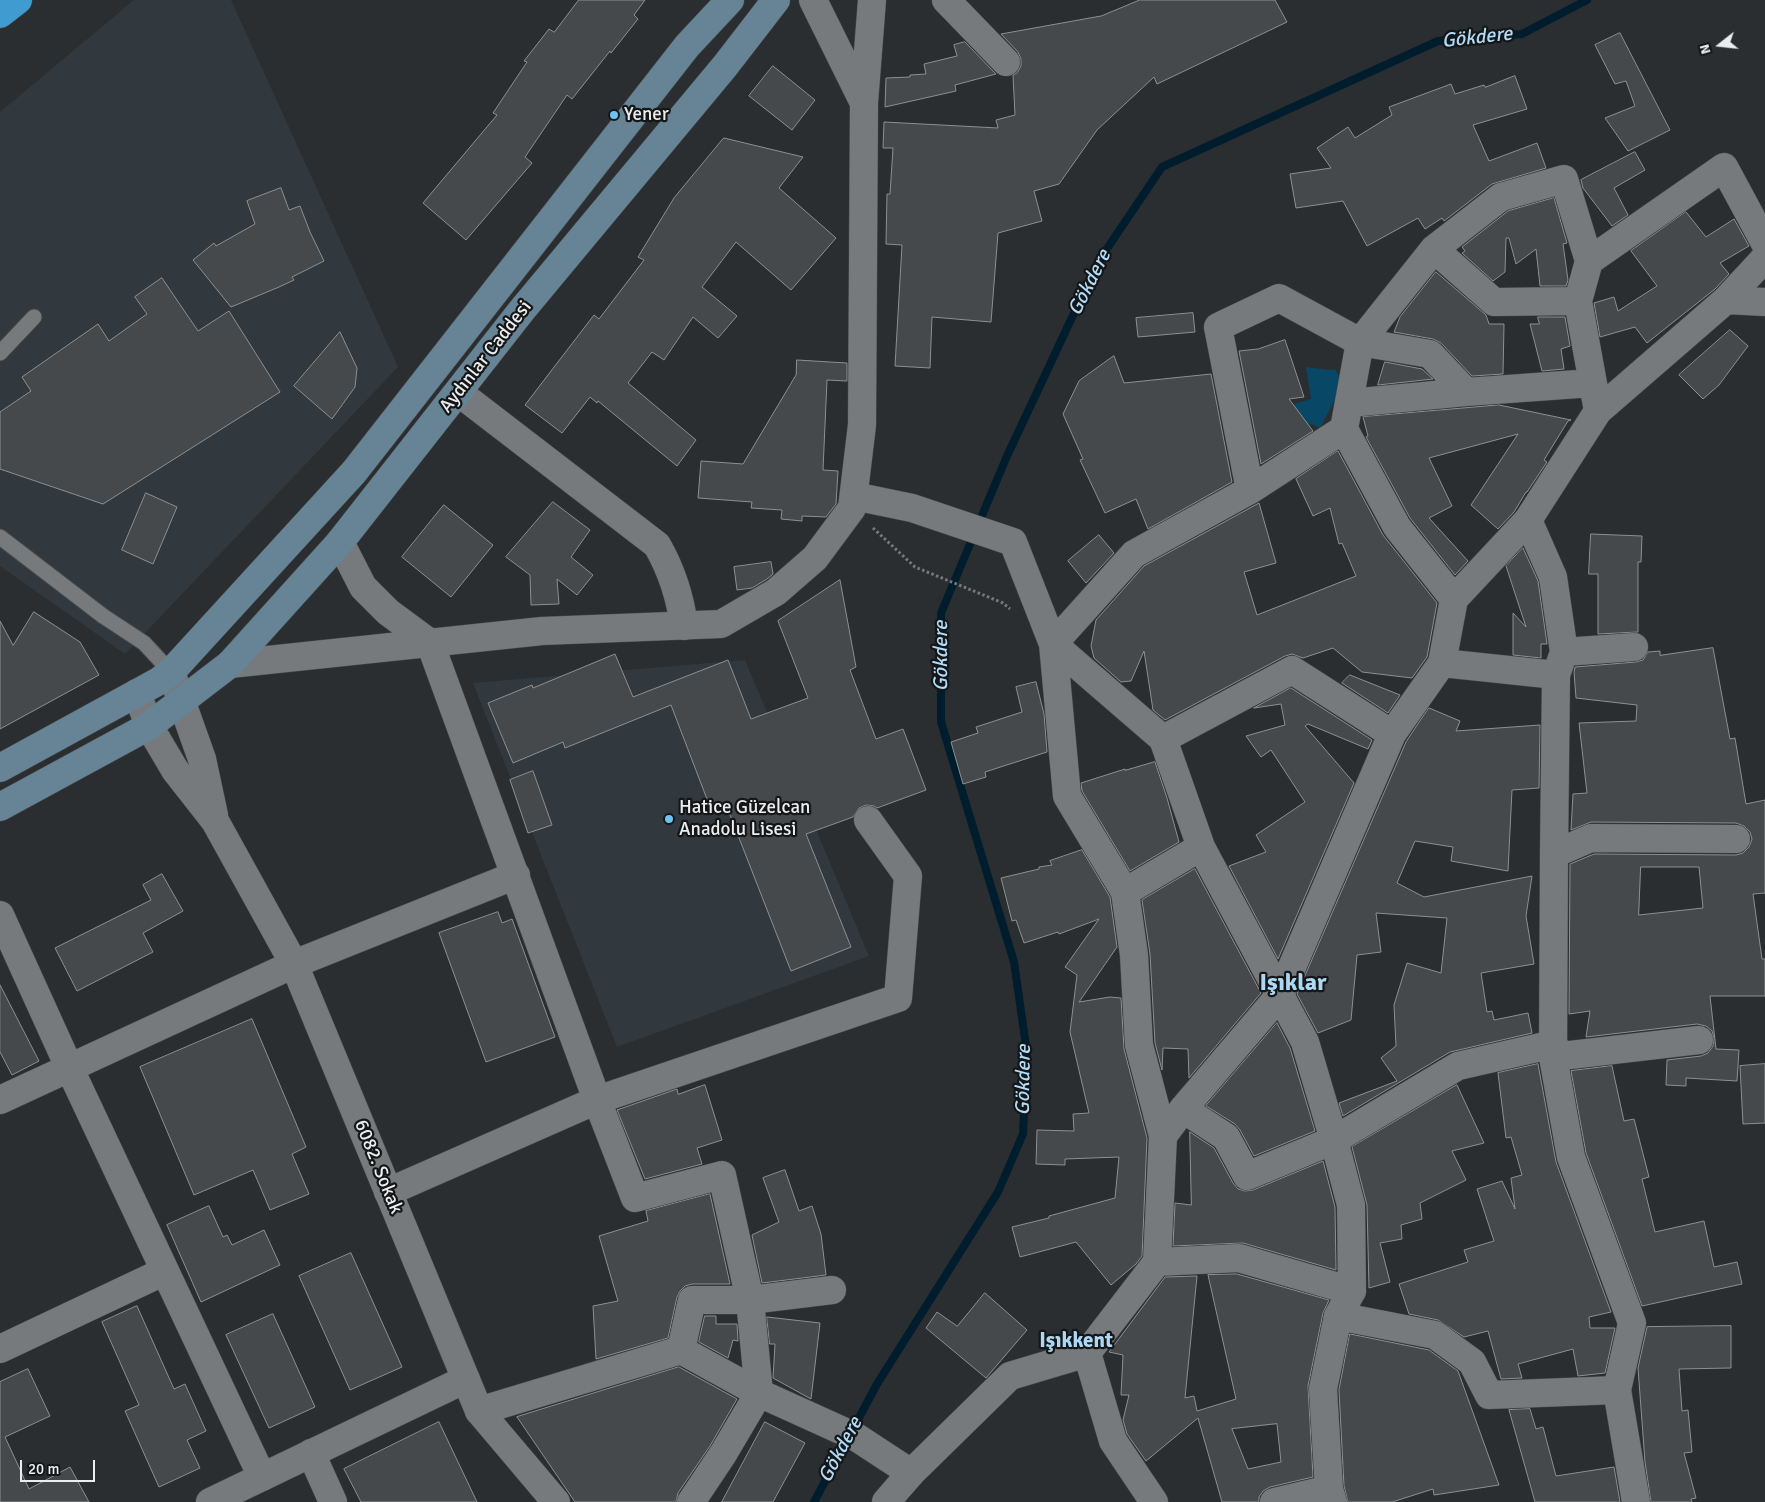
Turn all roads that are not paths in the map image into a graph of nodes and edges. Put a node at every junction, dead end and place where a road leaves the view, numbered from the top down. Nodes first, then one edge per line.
1 (18, 0) edge
2 (730, 0) edge
3 (776, 0) edge
4 (813, 0) edge
5 (872, 0) edge
6 (946, 0) edge
7 (0, 14) edge
8 (1006, 62) dead end
9 (864, 103) junction
10 (1765, 243) edge
11 (1434, 249) junction
12 (1765, 258) edge
13 (1589, 261) junction
14 (1726, 300) junction
15 (1578, 301) junction
16 (1765, 302) edge
17 (34, 317) dead end
18 (1360, 342) junction
19 (0, 353) edge
20 (1592, 383) junction
21 (458, 392) junction
22 (1466, 392) junction
23 (1350, 402) junction
24 (1598, 411) junction
25 (1344, 430) junction
26 (1250, 490) junction
27 (853, 502) junction
28 (1528, 520) junction
29 (0, 537) edge
30 (340, 542) junction
31 (1454, 599) junction
32 (684, 626) junction
33 (430, 643) junction
34 (1053, 644) junction
35 (1634, 647) dead end
36 (1442, 663) junction
37 (230, 664) junction
38 (1560, 664) junction
39 (171, 672) junction
40 (137, 694) junction
41 (182, 700) junction
42 (149, 726) junction
43 (1392, 734) junction
44 (1163, 739) junction
45 (0, 768) edge
46 (0, 807) edge
47 (868, 820) dead end
48 (215, 821) junction
49 (1736, 839) dead end
50 (1201, 847) junction
51 (1554, 854) junction
52 (516, 875) junction
53 (1125, 892) junction
54 (0, 915) edge
55 (294, 964) junction
56 (1280, 995) junction
57 (1699, 1040) dead end
58 (1554, 1050) junction
59 (69, 1067) junction
60 (0, 1100) edge
61 (597, 1100) junction
62 (1183, 1110) junction
63 (1163, 1136) junction
64 (1334, 1140) junction
65 (388, 1192) junction
66 (1157, 1262) junction
67 (165, 1271) junction
68 (832, 1290) dead end
69 (1352, 1291) junction
70 (750, 1300) junction
71 (1338, 1316) junction
72 (0, 1349) edge
73 (681, 1350) junction
74 (1087, 1353) junction
75 (466, 1380) junction
76 (1617, 1390) junction
77 (759, 1393) junction
78 (479, 1411) junction
79 (311, 1453) junction
80 (911, 1473) junction
81 (262, 1477) junction
82 (1331, 1495) edge
83 (210, 1502) edge
84 (333, 1502) edge
85 (556, 1502) edge
86 (691, 1502) edge
87 (886, 1502) edge
88 (1154, 1502) edge
89 (1274, 1502) edge
90 (1636, 1502) edge

1 - 7 highway
2 - 39 main road, Aydınlar Caddesi
3 - 21 main road, Aydınlar Caddesi
4 - 9 street
5 - 9 street
6 - 8 street
9 - 27 street
10 - 13 street
11 - 13 street
11 - 15 street
11 - 18 street
12 - 14 street
13 - 15 street
14 - 16 street
14 - 24 street
15 - 20 street
17 - 19 lane
18 - 22 street
18 - 23 street
18 - 26 street
20 - 22 street
20 - 24 street
21 - 30 main road, Aydınlar Caddesi
21 - 32 street
22 - 23 street
23 - 25 street
24 - 28 street
25 - 26 street
25 - 31 street
26 - 34 street
27 - 32 street
27 - 34 street
28 - 31 street
28 - 38 street
29 - 39 lane
30 - 33 street
30 - 37 main road, Aydınlar Caddesi
31 - 36 street
32 - 33 street
33 - 37 street
33 - 52 street
34 - 44 street
34 - 53 street
35 - 38 street
36 - 38 street
36 - 43 street
37 - 41 main road, Aydınlar Caddesi
38 - 51 street
39 - 40 main road, Aydınlar Caddesi
39 - 41 street
40 - 42 street
40 - 45 main road, Aydınlar Caddesi
41 - 42 main road, Aydınlar Caddesi
41 - 48 street
42 - 46 main road, Aydınlar Caddesi
42 - 48 street
43 - 44 street
43 - 56 street
44 - 50 street
47 - 61 street
48 - 55 street, 6082. Sokak
49 - 51 street
50 - 53 street
50 - 56 street
51 - 58 street
52 - 55 street
52 - 61 street
53 - 63 street
54 - 59 street
55 - 59 street
55 - 65 street, 6082. Sokak
56 - 62 street
56 - 64 street
57 - 58 street
58 - 64 street
58 - 76 street
59 - 60 street
59 - 67 street
61 - 65 street
61 - 70 street
62 - 63 street
62 - 64 street
63 - 66 street
64 - 69 street
65 - 75 street, 6082. Sokak
66 - 69 street
66 - 74 street
67 - 72 street
67 - 81 street
68 - 70 street
69 - 71 street
70 - 73 street
70 - 77 street
71 - 76 street
71 - 82 street
73 - 77 street
73 - 78 street
74 - 80 street
74 - 88 street
75 - 78 street, 6082. Sokak
75 - 79 street
76 - 90 street
77 - 80 street
77 - 86 street
78 - 85 street, 6082. Sokak
79 - 81 street
79 - 84 street
80 - 87 street
81 - 83 street
82 - 89 street

